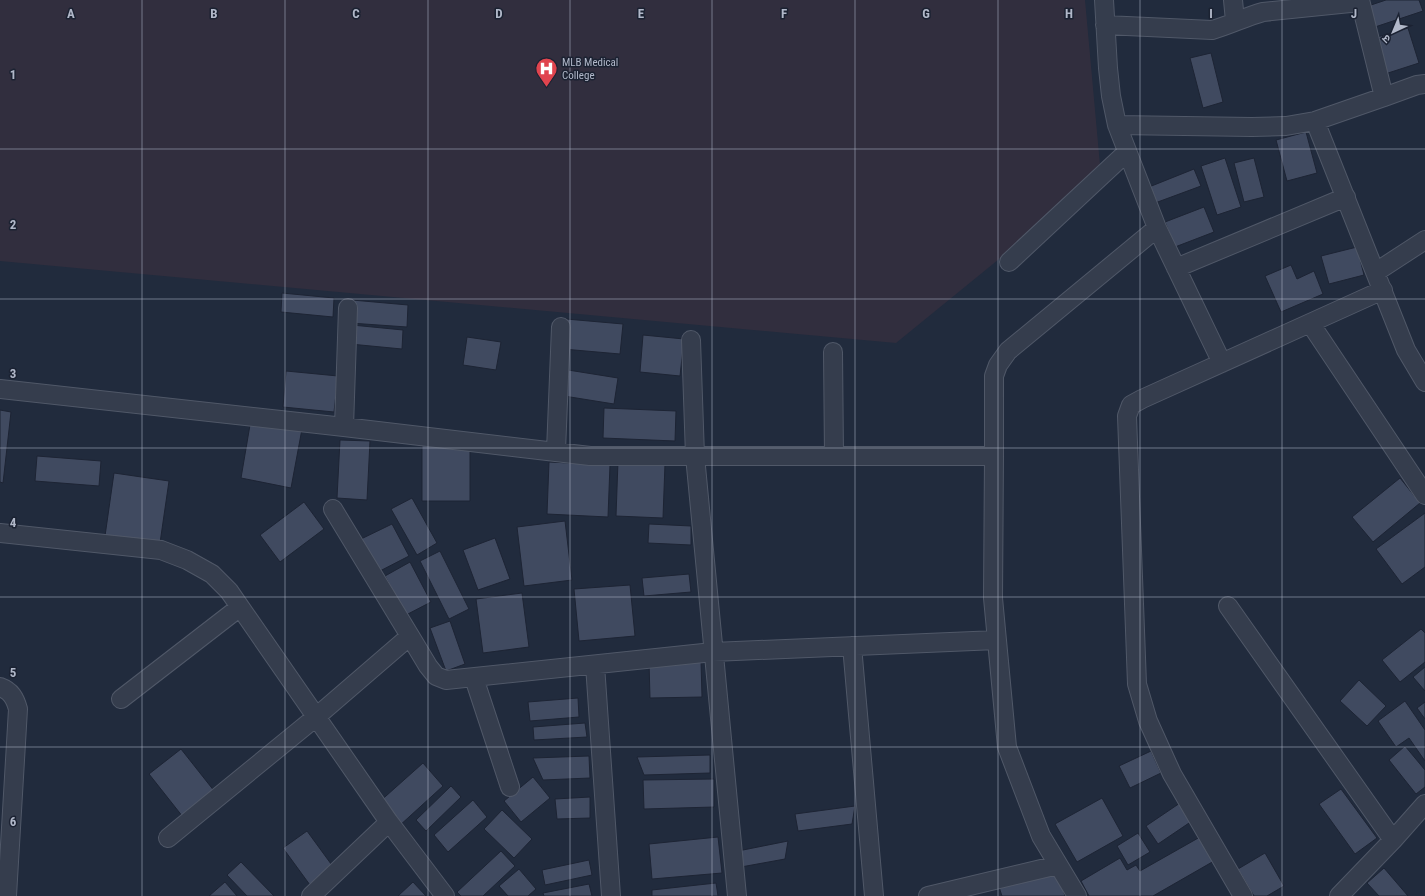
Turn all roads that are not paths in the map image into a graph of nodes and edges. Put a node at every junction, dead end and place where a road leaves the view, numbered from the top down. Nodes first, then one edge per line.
1 (1104, 0) edge
2 (1233, 0) edge
3 (1360, 1) edge
4 (1235, 21) junction
5 (1106, 26) junction
6 (1425, 84) edge
7 (1384, 97) junction
8 (1315, 121) junction
9 (1117, 125) junction
10 (1127, 152) junction
11 (1346, 197) junction
12 (1157, 228) junction
13 (1425, 240) edge
14 (1009, 262) dead end
15 (1176, 268) junction
16 (1376, 272) junction
17 (1383, 290) junction
18 (348, 308) dead end
19 (1310, 323) junction
20 (561, 327) dead end
21 (691, 340) dead end
22 (833, 352) dead end
23 (1222, 363) junction
24 (1425, 382) edge
25 (0, 389) edge
26 (344, 427) junction
27 (556, 451) junction
28 (695, 456) junction
29 (834, 456) junction
30 (994, 456) junction
31 (1425, 495) edge
32 (333, 508) dead end
33 (0, 533) edge
34 (1228, 606) dead end
35 (240, 607) junction
36 (410, 636) junction
37 (997, 640) junction
38 (852, 646) junction
39 (713, 652) junction
40 (595, 665) junction
41 (474, 678) junction
42 (0, 687) edge
43 (122, 699) dead end
44 (316, 717) junction
45 (510, 787) dead end
46 (1425, 804) edge
47 (389, 822) junction
48 (5, 826) edge
49 (168, 838) dead end
50 (1393, 840) junction
51 (1058, 865) junction
52 (7, 896) edge
53 (311, 896) edge
54 (445, 896) edge
55 (611, 896) edge
56 (737, 896) edge
57 (874, 896) edge
58 (928, 896) edge
59 (1076, 896) edge
60 (1243, 896) edge
61 (1339, 896) edge

1 - 5 street
2 - 4 street
3 - 4 street
3 - 7 street
4 - 5 street
5 - 9 street
6 - 7 street
7 - 8 street
8 - 9 street
8 - 11 street
9 - 10 street
10 - 12 street
10 - 14 street
11 - 15 street
11 - 16 street
12 - 15 street
12 - 30 street
13 - 16 street
15 - 23 street
16 - 17 street
17 - 19 street
17 - 24 street
18 - 26 street
19 - 23 street
19 - 31 street
20 - 27 street
21 - 28 street
22 - 29 street
23 - 60 street
25 - 26 street
26 - 27 street
27 - 28 street
28 - 29 street
28 - 39 street
29 - 30 street
30 - 37 street
32 - 36 street
33 - 35 street
34 - 50 street
35 - 43 street
35 - 44 street
36 - 41 street
36 - 44 street
37 - 38 street
37 - 51 street
38 - 39 street
38 - 57 street
39 - 40 street
39 - 56 street
40 - 41 street
40 - 55 street
41 - 45 street
42 - 48 street
44 - 47 street
44 - 49 street
46 - 50 street
47 - 53 street
47 - 54 street
48 - 52 street
50 - 61 street
51 - 58 street
51 - 59 street

